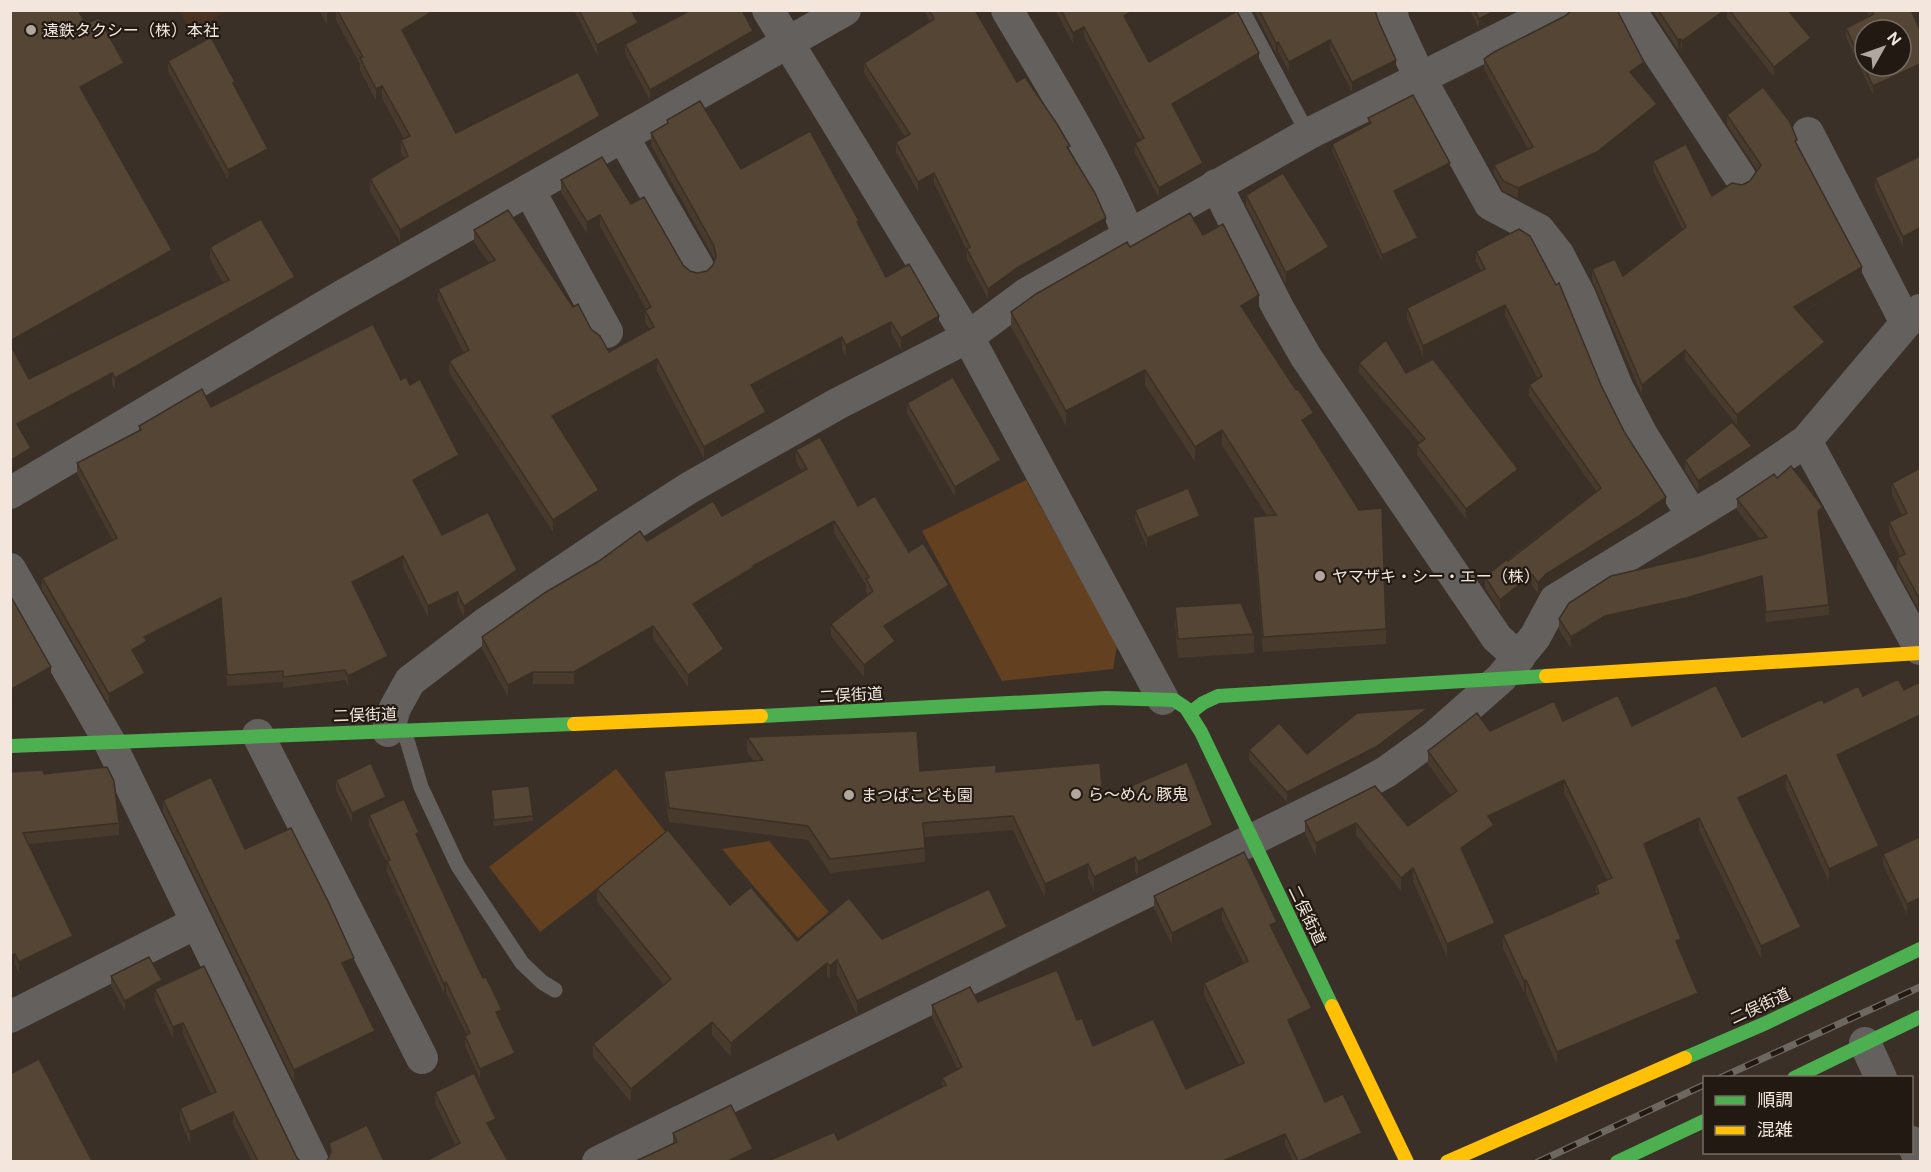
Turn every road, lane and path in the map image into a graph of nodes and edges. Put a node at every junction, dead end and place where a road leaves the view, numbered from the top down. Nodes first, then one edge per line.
1 (768, 10) edge
2 (845, 10) edge
3 (1007, 10) edge
4 (1242, 10) edge
5 (1391, 10) edge
6 (1557, 10) edge
7 (1630, 10) edge
8 (786, 44) junction
9 (1420, 78) junction
10 (1808, 133) dead end
11 (1308, 134) junction
12 (623, 137) junction
13 (1740, 177) dead end
14 (1216, 185) junction
15 (529, 190) junction
16 (1129, 235) junction
17 (698, 267) dead end
18 (1913, 316) edge
19 (607, 332) dead end
20 (968, 337) junction
21 (1806, 441) junction
22 (10, 492) edge
23 (1692, 515) junction
24 (10, 569) edge
25 (1920, 651) edge
26 (1510, 668) junction
27 (1162, 699) junction
28 (1190, 713) junction
29 (396, 730) junction
30 (258, 735) junction
31 (109, 741) junction
32 (10, 746) edge
33 (1252, 839) junction
34 (196, 923) junction
35 (1920, 949) edge
36 (555, 990) dead end
37 (10, 1017) edge
38 (1920, 1017) edge
39 (1865, 1043) junction
40 (422, 1058) dead end
41 (1796, 1076) edge
42 (1881, 1076) edge
43 (1703, 1122) edge
44 (1913, 1146) edge
45 (1638, 1158) edge
46 (313, 1161) edge
47 (598, 1161) edge
48 (1407, 1161) edge
49 (1447, 1161) edge
50 (1920, 1161) edge

1 - 8 street
2 - 8 street
3 - 16 street
4 - 11 lane
5 - 9 street
6 - 9 street
7 - 13 street
8 - 12 street
8 - 20 street
9 - 11 street
9 - 23 street
10 - 18 street
11 - 14 street
12 - 15 street
12 - 17 street
14 - 16 street
14 - 26 street
15 - 19 street
15 - 22 street
16 - 20 street
18 - 21 street
20 - 27 street
20 - 29 street
21 - 23 street
21 - 25 street
23 - 26 street
24 - 31 street
25 - 26 street
26 - 28 street
26 - 33 street
27 - 28 street, 二俣街道
27 - 29 street, 二俣街道
28 - 33 street, 二俣街道
29 - 30 street, 二俣街道
29 - 36 lane
30 - 31 street, 二俣街道
30 - 40 street
31 - 32 street, 二俣街道
31 - 34 street
33 - 47 street
33 - 48 street, 二俣街道
34 - 37 street
34 - 46 street
35 - 49 street, 二俣街道
38 - 39 street
39 - 41 street
39 - 42 street
43 - 45 street
44 - 50 street

